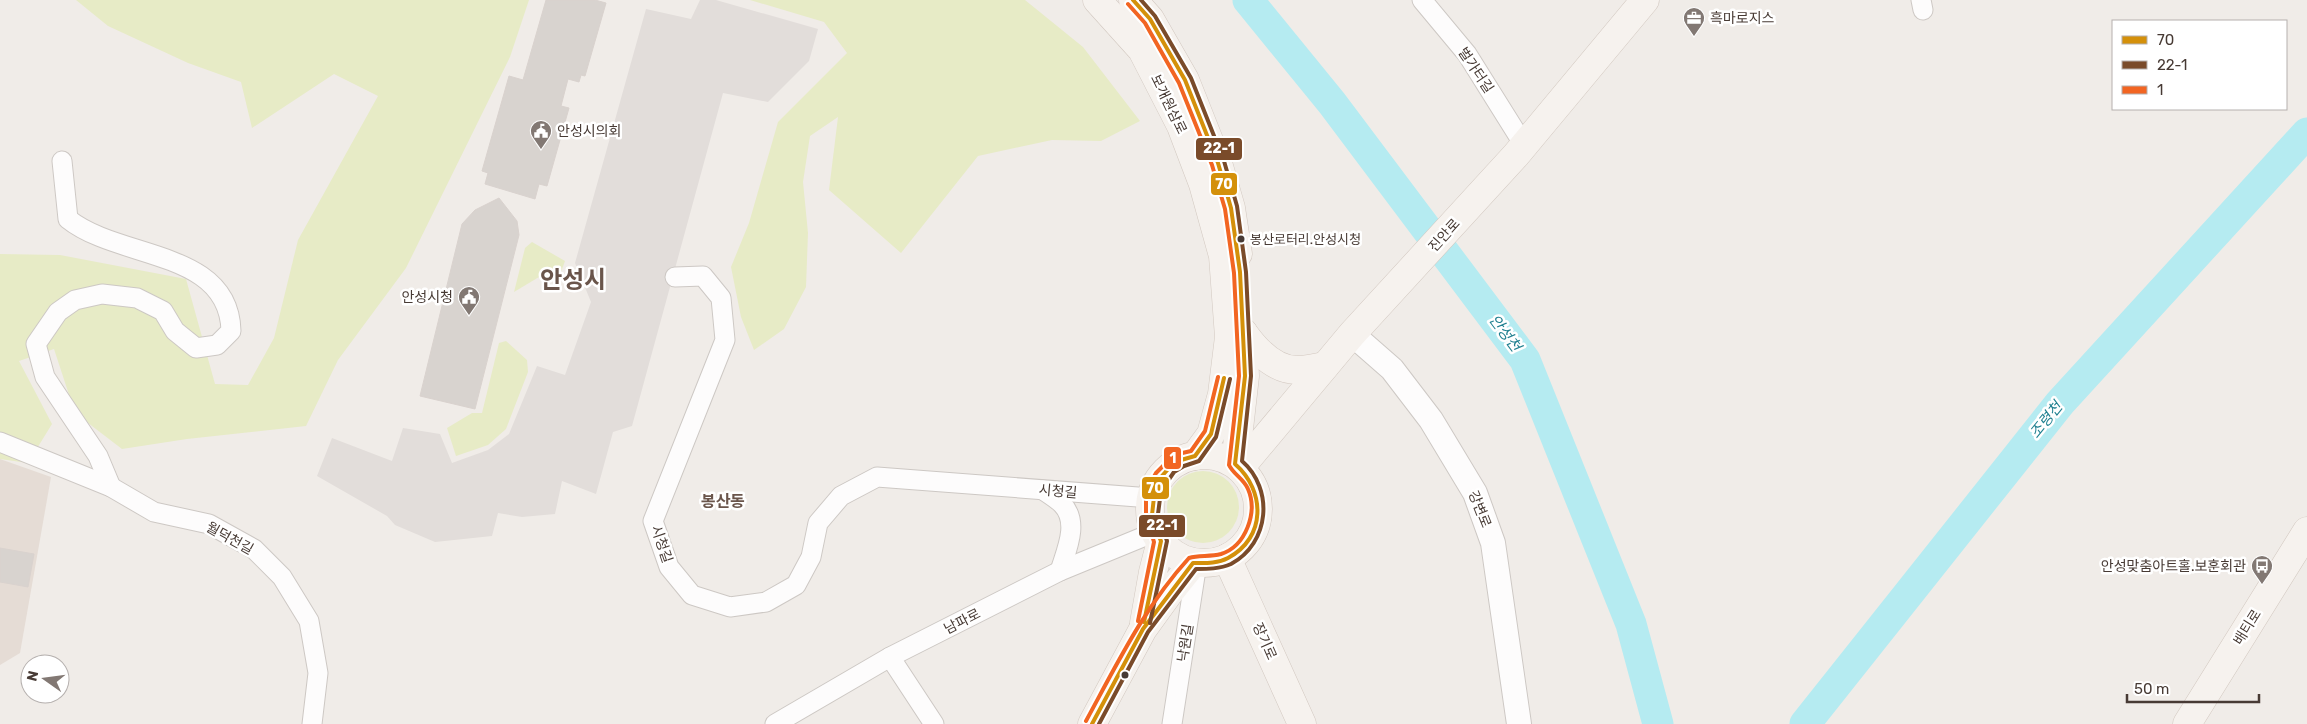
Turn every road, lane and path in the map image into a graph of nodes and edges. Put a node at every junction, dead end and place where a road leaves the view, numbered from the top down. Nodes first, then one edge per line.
1 (1097, 0) edge
2 (1133, 0) edge
3 (1422, 0) edge
4 (1645, 0) edge
5 (1520, 150) junction
6 (62, 160) dead end
7 (675, 277) dead end
8 (1243, 332) junction
9 (1352, 334) junction
10 (1325, 366) junction
11 (0, 442) edge
12 (1195, 456) junction
13 (1237, 466) junction
14 (111, 487) junction
15 (1042, 489) junction
16 (1151, 498) junction
17 (2307, 531) edge
18 (1158, 536) junction
19 (1227, 558) junction
20 (1195, 563) junction
21 (1060, 571) junction
22 (1143, 629) junction
23 (890, 657) junction
24 (312, 724) edge
25 (775, 724) edge
26 (934, 724) edge
27 (1092, 724) edge
28 (1172, 724) edge
29 (1302, 724) edge
30 (1520, 724) edge
31 (2187, 724) edge

1 - 12 main road, 보개원삼로
2 - 8 main road, 보개원삼로
3 - 5 street, 벌가터길
4 - 5 main road, 진안로
5 - 9 main road, 진안로
6 - 14 street
7 - 15 street, 시청길
8 - 10 main road
8 - 13 main road, 보개원삼로
9 - 10 main road, 진안로
9 - 30 street, 강변로
10 - 13 main road, 진안로
11 - 14 street, 월덕천길
12 - 13 main road
12 - 16 main road
13 - 19 main road
14 - 24 street, 월덕천길
15 - 16 street, 시청길
15 - 21 street
16 - 18 main road
17 - 31 main road, 배티로
18 - 20 main road
18 - 21 street, 남파로
18 - 22 main road
19 - 20 main road
19 - 29 main road, 장기로
20 - 22 main road
20 - 28 street, 낙원길
21 - 23 street, 남파로
22 - 27 main road
23 - 25 street, 남파로
23 - 26 street

